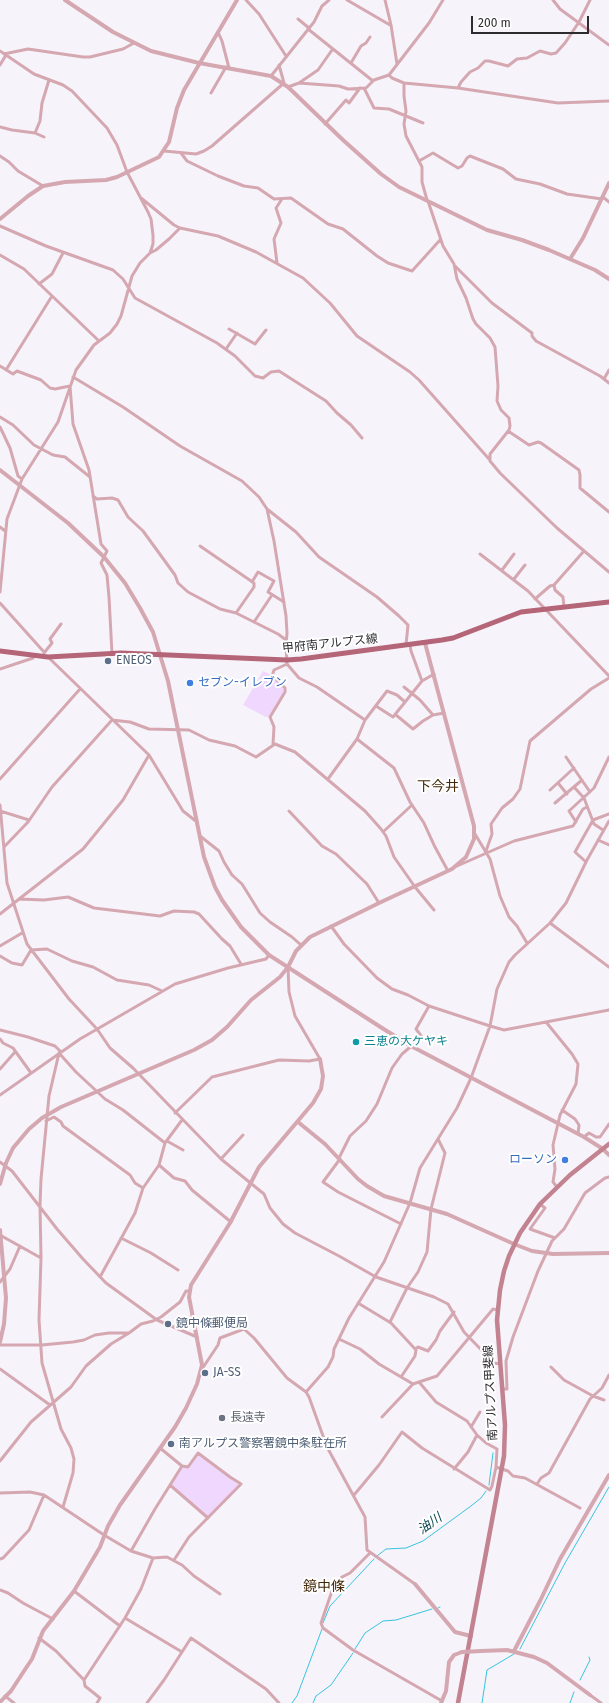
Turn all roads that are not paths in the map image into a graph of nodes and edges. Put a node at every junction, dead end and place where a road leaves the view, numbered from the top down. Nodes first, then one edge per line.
1 (65, 0) edge
2 (237, 0) edge
3 (246, 0) edge
4 (329, 0) edge
5 (347, 0) edge
6 (385, 0) edge
7 (443, 0) edge
8 (553, 0) edge
9 (590, 0) edge
10 (298, 19) dead end
11 (579, 22) junction
12 (391, 25) junction
13 (308, 29) junction
14 (218, 32) junction
15 (370, 37) dead end
16 (134, 43) junction
17 (609, 45) edge
18 (332, 50) junction
19 (0, 51) edge
20 (5, 54) junction
21 (286, 56) junction
22 (199, 63) junction
23 (351, 64) junction
24 (397, 64) junction
25 (0, 65) edge
26 (279, 65) junction
27 (227, 68) junction
28 (389, 75) junction
29 (271, 76) junction
30 (49, 80) junction
31 (373, 81) junction
32 (284, 83) junction
33 (300, 83) junction
34 (404, 83) junction
35 (288, 87) junction
36 (362, 88) junction
37 (458, 88) junction
38 (211, 93) dead end
39 (609, 101) edge
40 (405, 114) junction
41 (423, 123) dead end
42 (325, 124) junction
43 (0, 128) edge
44 (35, 133) junction
45 (44, 137) dead end
46 (164, 151) junction
47 (181, 153) junction
48 (0, 156) edge
49 (419, 161) junction
50 (127, 172) junction
51 (609, 183) edge
52 (43, 186) junction
53 (140, 197) junction
54 (602, 198) junction
55 (282, 199) junction
56 (428, 201) junction
57 (609, 202) edge
58 (0, 219) edge
59 (0, 226) edge
60 (180, 228) junction
61 (440, 240) junction
62 (63, 253) junction
63 (150, 253) junction
64 (0, 255) edge
65 (570, 259) junction
66 (277, 263) junction
67 (454, 264) junction
68 (609, 279) edge
69 (39, 284) junction
70 (128, 289) junction
71 (52, 296) junction
72 (229, 329) dead end
73 (266, 330) dead end
74 (237, 333) junction
75 (99, 341) junction
76 (226, 349) junction
77 (0, 366) edge
78 (6, 370) junction
79 (609, 370) edge
80 (73, 377) junction
81 (604, 378) junction
82 (609, 383) edge
83 (70, 386) junction
84 (0, 417) edge
85 (0, 427) edge
86 (508, 432) junction
87 (362, 438) dead end
88 (41, 449) junction
89 (489, 459) junction
90 (0, 470) edge
91 (90, 477) junction
92 (22, 479) junction
93 (19, 485) junction
94 (93, 496) junction
95 (267, 509) junction
96 (609, 512) edge
97 (0, 527) edge
98 (5, 531) junction
99 (200, 546) dead end
100 (584, 551) junction
101 (480, 554) dead end
102 (514, 554) dead end
103 (104, 557) junction
104 (525, 565) dead end
105 (502, 570) junction
106 (609, 572) edge
107 (514, 579) junction
108 (252, 582) junction
109 (554, 585) junction
110 (0, 592) edge
111 (272, 595) junction
112 (535, 599) junction
113 (284, 602) junction
114 (609, 602) edge
115 (0, 603) edge
116 (564, 607) junction
117 (546, 609) junction
118 (236, 613) junction
119 (254, 622) junction
120 (61, 624) dead end
121 (286, 640) junction
122 (424, 643) junction
123 (408, 645) junction
124 (0, 651) edge
125 (112, 654) junction
126 (45, 655) junction
127 (34, 656) junction
128 (160, 656) junction
129 (287, 662) junction
130 (0, 669) edge
131 (434, 674) junction
132 (609, 677) edge
133 (422, 681) junction
134 (404, 687) dead end
135 (80, 689) junction
136 (412, 694) junction
137 (406, 702) junction
138 (376, 706) junction
139 (444, 713) junction
140 (396, 715) junction
141 (433, 715) junction
142 (112, 720) junction
143 (365, 720) junction
144 (178, 729) junction
145 (357, 739) junction
146 (273, 744) junction
147 (149, 755) junction
148 (566, 757) dead end
149 (609, 757) edge
150 (574, 768) junction
151 (0, 779) edge
152 (328, 779) junction
153 (582, 780) junction
154 (558, 783) junction
155 (574, 787) junction
156 (550, 790) dead end
157 (590, 792) junction
158 (567, 794) junction
159 (584, 798) junction
160 (555, 803) dead end
161 (0, 805) edge
162 (412, 805) junction
163 (587, 807) junction
164 (1, 811) edge
165 (289, 811) dead end
166 (609, 814) edge
167 (29, 820) junction
168 (593, 820) junction
169 (609, 821) edge
170 (197, 822) junction
171 (576, 822) junction
172 (603, 830) junction
173 (383, 832) junction
174 (475, 834) junction
175 (200, 836) junction
176 (598, 840) junction
177 (609, 845) edge
178 (4, 848) junction
179 (486, 852) junction
180 (0, 853) edge
181 (586, 862) junction
182 (457, 866) junction
183 (448, 871) junction
184 (414, 887) junction
185 (19, 899) junction
186 (13, 903) junction
187 (379, 903) junction
188 (434, 910) dead end
189 (0, 914) edge
190 (550, 923) junction
191 (331, 926) junction
192 (22, 933) junction
193 (527, 943) junction
194 (301, 945) junction
195 (0, 946) edge
196 (31, 950) junction
197 (269, 955) junction
198 (0, 956) edge
199 (241, 964) junction
200 (288, 967) junction
201 (609, 967) edge
202 (162, 991) junction
203 (429, 1006) junction
204 (609, 1010) edge
205 (546, 1022) junction
206 (490, 1026) junction
207 (97, 1029) junction
208 (0, 1030) edge
209 (0, 1038) edge
210 (410, 1046) junction
211 (15, 1052) junction
212 (60, 1052) junction
213 (320, 1059) junction
214 (0, 1069) edge
215 (31, 1073) junction
216 (138, 1074) junction
217 (470, 1078) junction
218 (96, 1091) junction
219 (0, 1095) edge
220 (562, 1110) junction
221 (175, 1113) junction
222 (47, 1115) junction
223 (182, 1120) junction
224 (46, 1121) junction
225 (298, 1122) junction
226 (558, 1124) junction
227 (609, 1124) edge
228 (578, 1134) junction
229 (243, 1135) dead end
230 (584, 1137) junction
231 (438, 1139) junction
232 (166, 1142) junction
233 (609, 1144) edge
234 (603, 1149) junction
235 (183, 1150) dead end
236 (609, 1155) edge
237 (221, 1159) junction
238 (339, 1159) junction
239 (0, 1162) edge
240 (159, 1165) junction
241 (5, 1166) junction
242 (609, 1177) edge
243 (250, 1183) junction
244 (0, 1184) edge
245 (557, 1187) junction
246 (143, 1188) junction
247 (410, 1203) junction
248 (540, 1204) junction
249 (40, 1205) junction
250 (431, 1209) junction
251 (231, 1222) junction
252 (401, 1224) junction
253 (0, 1230) edge
254 (0, 1235) edge
255 (121, 1238) junction
256 (555, 1238) junction
257 (514, 1244) junction
258 (20, 1246) junction
259 (546, 1253) junction
260 (609, 1253) edge
261 (42, 1258) junction
262 (178, 1270) dead end
263 (4, 1276) junction
264 (100, 1276) junction
265 (376, 1277) junction
266 (0, 1282) edge
267 (407, 1288) junction
268 (189, 1291) junction
269 (358, 1303) junction
270 (498, 1310) junction
271 (454, 1312) junction
272 (157, 1320) junction
273 (390, 1322) junction
274 (129, 1333) junction
275 (197, 1337) junction
276 (469, 1338) junction
277 (339, 1339) junction
278 (0, 1344) edge
279 (41, 1345) junction
280 (415, 1349) junction
281 (500, 1364) junction
282 (551, 1367) dead end
283 (0, 1369) edge
284 (202, 1369) junction
285 (609, 1375) edge
286 (401, 1377) junction
287 (419, 1382) junction
288 (412, 1384) junction
289 (502, 1389) junction
290 (306, 1392) junction
291 (593, 1396) junction
292 (604, 1400) dead end
293 (52, 1403) junction
294 (480, 1412) dead end
295 (382, 1417) dead end
296 (471, 1427) junction
297 (477, 1435) junction
298 (160, 1448) junction
299 (0, 1461) edge
300 (182, 1466) junction
301 (496, 1467) junction
302 (454, 1469) junction
303 (502, 1469) junction
304 (609, 1475) edge
305 (537, 1484) junction
306 (170, 1485) junction
307 (0, 1493) edge
308 (44, 1495) junction
309 (354, 1495) junction
310 (63, 1507) junction
311 (580, 1508) dead end
312 (208, 1518) junction
313 (104, 1535) junction
314 (131, 1551) junction
315 (370, 1553) junction
316 (153, 1558) junction
317 (0, 1559) edge
318 (174, 1560) junction
319 (415, 1584) joint
320 (0, 1590) edge
321 (74, 1591) junction
322 (220, 1594) dead end
323 (125, 1618) junction
324 (53, 1619) junction
325 (120, 1626) junction
326 (470, 1636) junction
327 (39, 1638) junction
328 (514, 1651) junction
329 (182, 1652) junction
330 (84, 1680) junction
331 (590, 1694) joint
332 (3, 1698) edge
333 (0, 1702) edge
334 (442, 1702) edge
335 (14, 1703) edge
336 (98, 1703) edge
337 (147, 1703) edge
338 (279, 1703) edge
339 (458, 1703) edge
340 (601, 1703) edge

1 - 16 street
2 - 14 street
3 - 21 street
4 - 13 street
5 - 12 street
6 - 12 street
7 - 24 street
8 - 11 street
9 - 11 street
10 - 13 street
11 - 17 street
11 - 37 street
12 - 24 street
13 - 18 street
13 - 21 street
14 - 22 street
14 - 27 street
15 - 23 street
16 - 20 street
16 - 22 street
18 - 23 street
18 - 33 street
19 - 20 street
20 - 25 street
20 - 30 street
21 - 26 street
22 - 27 street
22 - 46 street
23 - 31 street
24 - 28 street
26 - 29 street
26 - 32 street
27 - 29 street
27 - 38 street
28 - 31 street
28 - 34 street
29 - 32 street
30 - 44 street
30 - 50 street
31 - 36 street
32 - 35 street
32 - 47 street
33 - 35 street
33 - 36 street
34 - 37 street
34 - 40 street
35 - 42 street
36 - 40 street
36 - 42 street
37 - 39 street
40 - 41 street
40 - 49 street
42 - 56 street
43 - 44 street
44 - 45 street
46 - 47 street
46 - 50 street
47 - 55 street
48 - 52 street
49 - 54 street
49 - 56 street
50 - 52 street
50 - 53 street
51 - 54 street
52 - 58 street
53 - 60 street
53 - 63 street
54 - 57 street
54 - 65 street
55 - 61 street
55 - 66 street
56 - 61 street
56 - 65 street
59 - 62 street
60 - 63 street
60 - 66 street
61 - 67 street
62 - 69 street
62 - 70 street
63 - 70 street
64 - 69 street
65 - 68 street
66 - 89 street
67 - 81 street
67 - 86 street
69 - 71 street
70 - 75 street
70 - 76 street
71 - 75 street
71 - 78 street
72 - 74 street
73 - 74 street
74 - 76 street
75 - 80 street
76 - 87 street
77 - 78 street
78 - 83 street
79 - 81 street
80 - 83 street
80 - 95 street
81 - 82 street
83 - 88 street
83 - 91 street
84 - 88 street
85 - 92 street
86 - 89 street
86 - 96 street
88 - 91 street
88 - 92 street
89 - 100 street
90 - 93 street
91 - 94 street
92 - 93 street
93 - 98 street
93 - 103 street
94 - 103 street
94 - 118 street
95 - 113 street
95 - 123 street
97 - 98 street
98 - 110 street
99 - 108 street
100 - 106 street
100 - 109 street
101 - 105 street
102 - 105 street
103 - 125 street
103 - 128 street
104 - 107 street
105 - 107 street
107 - 112 street
108 - 111 street
108 - 118 street
109 - 112 street
109 - 116 street
111 - 113 street
111 - 119 street
112 - 117 street
113 - 121 street
114 - 116 main road, 甲府南アルプス線
115 - 126 street
116 - 117 main road, 甲府南アルプス線
117 - 122 main road, 甲府南アルプス線
117 - 132 street
118 - 119 street
119 - 121 street
120 - 126 street
121 - 129 street
122 - 123 main road, 甲府南アルプス線
122 - 131 street
123 - 129 main road, 甲府南アルプス線
123 - 133 street
124 - 127 main road, 甲府南アルプス線
125 - 126 main road, 甲府南アルプス線
125 - 128 main road, 甲府南アルプス線
126 - 127 main road, 甲府南アルプス線
126 - 135 street
127 - 130 street
128 - 129 main road, 甲府南アルプス線
128 - 144 street
129 - 143 street
129 - 146 street
131 - 133 street
131 - 139 street
132 - 179 street
133 - 136 street
134 - 136 street
135 - 142 street
135 - 151 street
136 - 137 street
136 - 141 street
137 - 138 street
137 - 140 street
138 - 140 street
138 - 143 street
139 - 141 street
139 - 174 street
140 - 141 street
142 - 144 street
142 - 147 street
142 - 167 street
143 - 145 street
144 - 146 street
144 - 170 street
145 - 152 street
145 - 162 street
146 - 152 street
147 - 170 street
147 - 185 street
148 - 150 street
149 - 157 street
150 - 153 street
150 - 154 street
152 - 173 street
153 - 155 street
153 - 157 street
154 - 156 street
154 - 158 street
155 - 158 street
155 - 159 street
157 - 159 street
158 - 160 street
159 - 163 street
159 - 171 street
161 - 164 street
162 - 173 street
162 - 183 street
163 - 168 street
163 - 171 street
164 - 167 street
164 - 178 street
165 - 187 street
166 - 168 street
167 - 178 street
168 - 172 street
168 - 181 street
169 - 172 street
170 - 175 street
171 - 179 street
172 - 176 street
173 - 184 street
174 - 179 street
174 - 182 street
175 - 194 street
175 - 197 street
176 - 177 street
176 - 181 street
178 - 180 street
178 - 186 street
179 - 182 street
179 - 193 street
181 - 190 street
182 - 183 street
183 - 184 street
184 - 187 street
184 - 188 street
185 - 186 street
185 - 199 street
186 - 189 street
186 - 192 street
187 - 191 street
190 - 193 street
190 - 201 street
191 - 194 street
191 - 203 street
192 - 195 street
192 - 196 street
193 - 206 street
194 - 200 street
196 - 198 street
196 - 202 street
196 - 207 street
197 - 199 street
197 - 200 street
199 - 202 street
200 - 210 street
200 - 213 street
200 - 216 street
202 - 207 street
203 - 206 street
203 - 210 street
204 - 205 street
205 - 206 street
205 - 220 street
206 - 217 street
207 - 212 street
207 - 216 street
208 - 212 street
209 - 211 street
210 - 217 street
210 - 238 street
211 - 214 street
211 - 215 street
212 - 215 street
212 - 218 street
212 - 222 street
213 - 221 street
213 - 225 street
215 - 219 street
216 - 218 street
216 - 221 street
217 - 226 street
217 - 231 street
218 - 222 street
218 - 232 street
220 - 226 street
220 - 228 street
221 - 223 street
222 - 224 street
222 - 241 street
223 - 232 street
223 - 237 street
224 - 246 street
224 - 249 street
225 - 238 street
225 - 243 street
226 - 228 street
226 - 245 street
227 - 230 street
228 - 230 street
229 - 237 street
230 - 234 street
231 - 247 street
231 - 250 street
232 - 235 street
232 - 240 street
233 - 234 main road, 南アルプス甲斐線
234 - 236 street
234 - 245 main road, 南アルプス甲斐線
237 - 243 street
238 - 247 street
238 - 252 street
239 - 241 street
240 - 246 street
240 - 251 street
241 - 244 street
241 - 249 street
242 - 256 street
243 - 251 street
243 - 265 street
245 - 248 main road, 南アルプス甲斐線
246 - 255 street
247 - 250 street
247 - 252 street
248 - 256 street
248 - 257 main road, 南アルプス甲斐線
249 - 261 street
249 - 264 street
250 - 257 street
250 - 267 street
251 - 268 street
252 - 265 street
253 - 254 street
254 - 258 street
254 - 263 street
255 - 262 street
255 - 264 street
256 - 259 street
257 - 259 street
257 - 270 main road, 南アルプス甲斐線
258 - 261 street
258 - 263 street
259 - 260 street
259 - 289 street
261 - 279 street
263 - 266 street
263 - 278 street
264 - 272 street
265 - 267 street
265 - 269 street
267 - 271 street
267 - 273 street
268 - 272 street
268 - 275 street
269 - 273 street
269 - 277 street
270 - 276 street
270 - 281 main road, 南アルプス甲斐線
271 - 276 street
271 - 280 street
272 - 274 street
272 - 275 street
273 - 280 street
274 - 279 street
274 - 293 street
275 - 284 street
276 - 281 street
276 - 287 street
277 - 286 street
277 - 290 street
278 - 279 street
279 - 293 street
280 - 286 street
281 - 289 main road, 南アルプス甲斐線
282 - 291 street
283 - 293 street
284 - 290 street
284 - 298 street
285 - 291 street
286 - 288 street
287 - 288 street
287 - 296 street
288 - 295 street
289 - 303 main road, 南アルプス甲斐線
290 - 309 street
291 - 292 street
291 - 305 street
293 - 299 street
293 - 310 street
294 - 296 street
296 - 297 street
297 - 301 street
297 - 302 street
298 - 300 street
298 - 313 street
300 - 306 street
300 - 312 street
301 - 302 street
301 - 303 street
302 - 309 street
303 - 305 street
303 - 326 main road, 南アルプス甲斐線
304 - 328 street
305 - 311 street
306 - 312 street
306 - 314 street
307 - 308 street
308 - 310 street
308 - 317 street
309 - 315 street
310 - 313 street
312 - 318 street
313 - 314 street
313 - 321 street
314 - 316 street
315 - 319 street
315 - 334 street
316 - 318 street
316 - 323 street
318 - 322 street
319 - 326 street
320 - 324 street
321 - 324 street
321 - 325 street
323 - 325 street
323 - 329 street
324 - 327 street
325 - 330 street
326 - 339 main road, 南アルプス甲斐線
327 - 330 street
327 - 332 street
328 - 331 street
328 - 334 street, bridge
329 - 337 street
329 - 338 street
330 - 336 street
331 - 340 street
332 - 333 street
332 - 335 street

